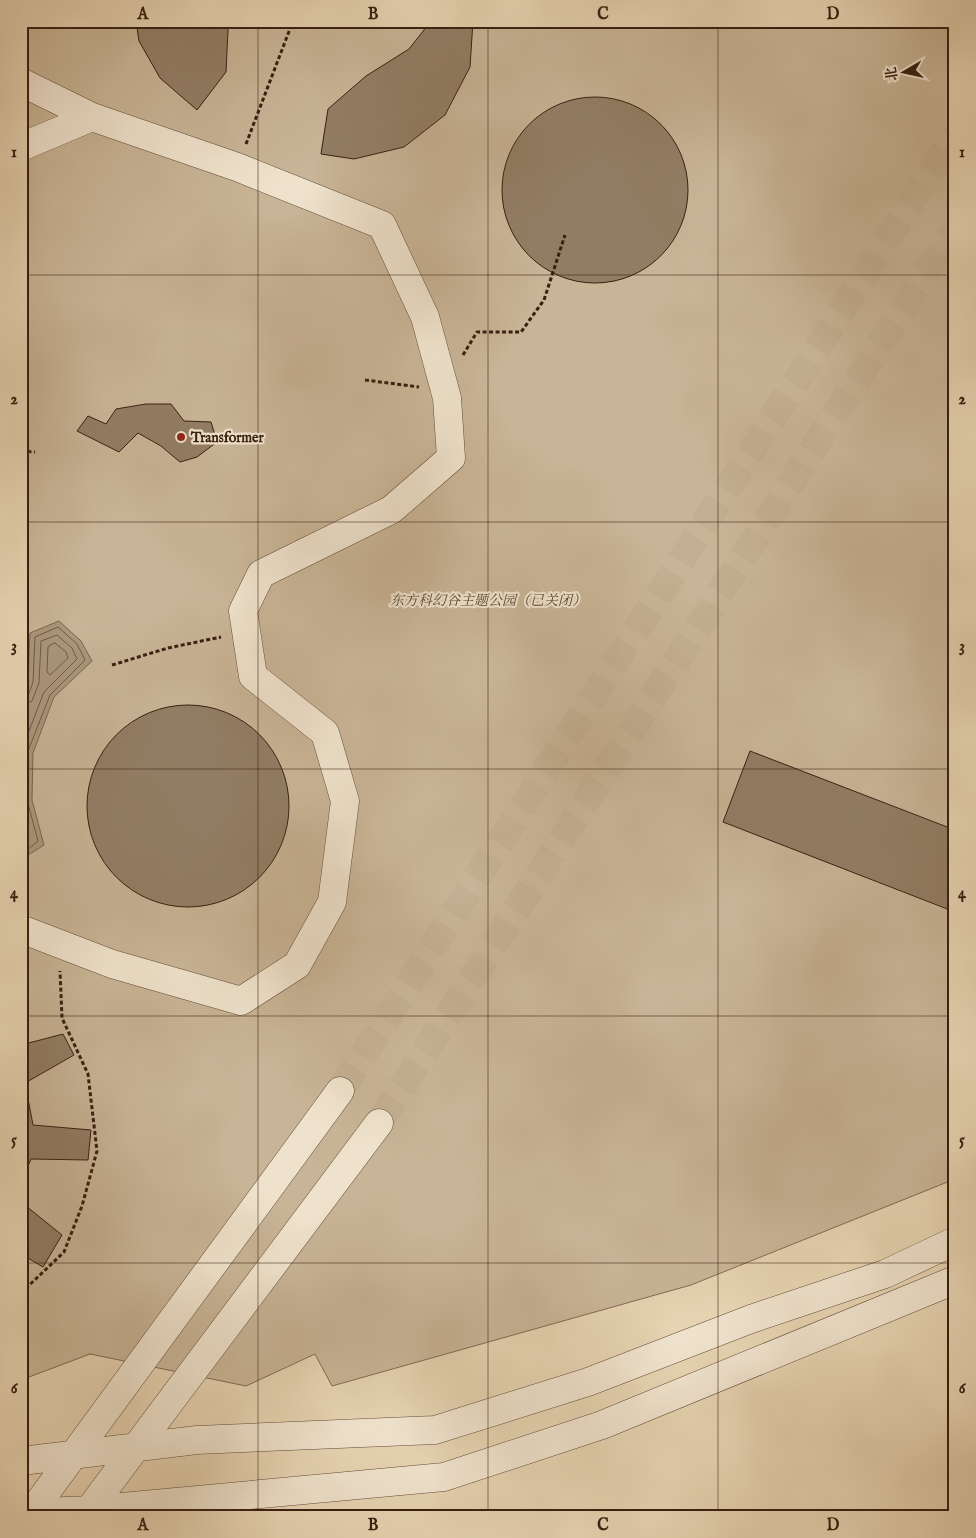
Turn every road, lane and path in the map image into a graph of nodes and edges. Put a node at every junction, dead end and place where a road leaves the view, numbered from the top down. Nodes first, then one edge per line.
1 (293, 21) edge
2 (21, 82) edge
3 (92, 117) junction
4 (21, 147) edge
5 (237, 167) junction
6 (565, 236) dead end
7 (365, 380) dead end
8 (444, 388) junction
9 (21, 451) edge
10 (35, 452) dead end
11 (246, 632) junction
12 (112, 665) dead end
13 (21, 930) edge
14 (59, 944) junction
15 (340, 1092) tunnel mouth
16 (379, 1123) tunnel mouth
17 (955, 1242) edge
18 (955, 1280) edge
19 (21, 1293) edge
20 (136, 1447) junction
21 (76, 1455) junction
22 (21, 1461) edge
23 (90, 1510) junction
24 (26, 1513) edge

1 - 5 path
2 - 3 street
3 - 4 street
3 - 5 street
5 - 8 street
6 - 8 path
7 - 8 path
8 - 11 street
9 - 10 path
11 - 12 path
11 - 14 street
13 - 14 street
14 - 19 path
15 - 21 street
16 - 20 street
17 - 20 street
18 - 23 street
20 - 21 street
20 - 23 street
21 - 22 street
21 - 24 street
23 - 24 street

